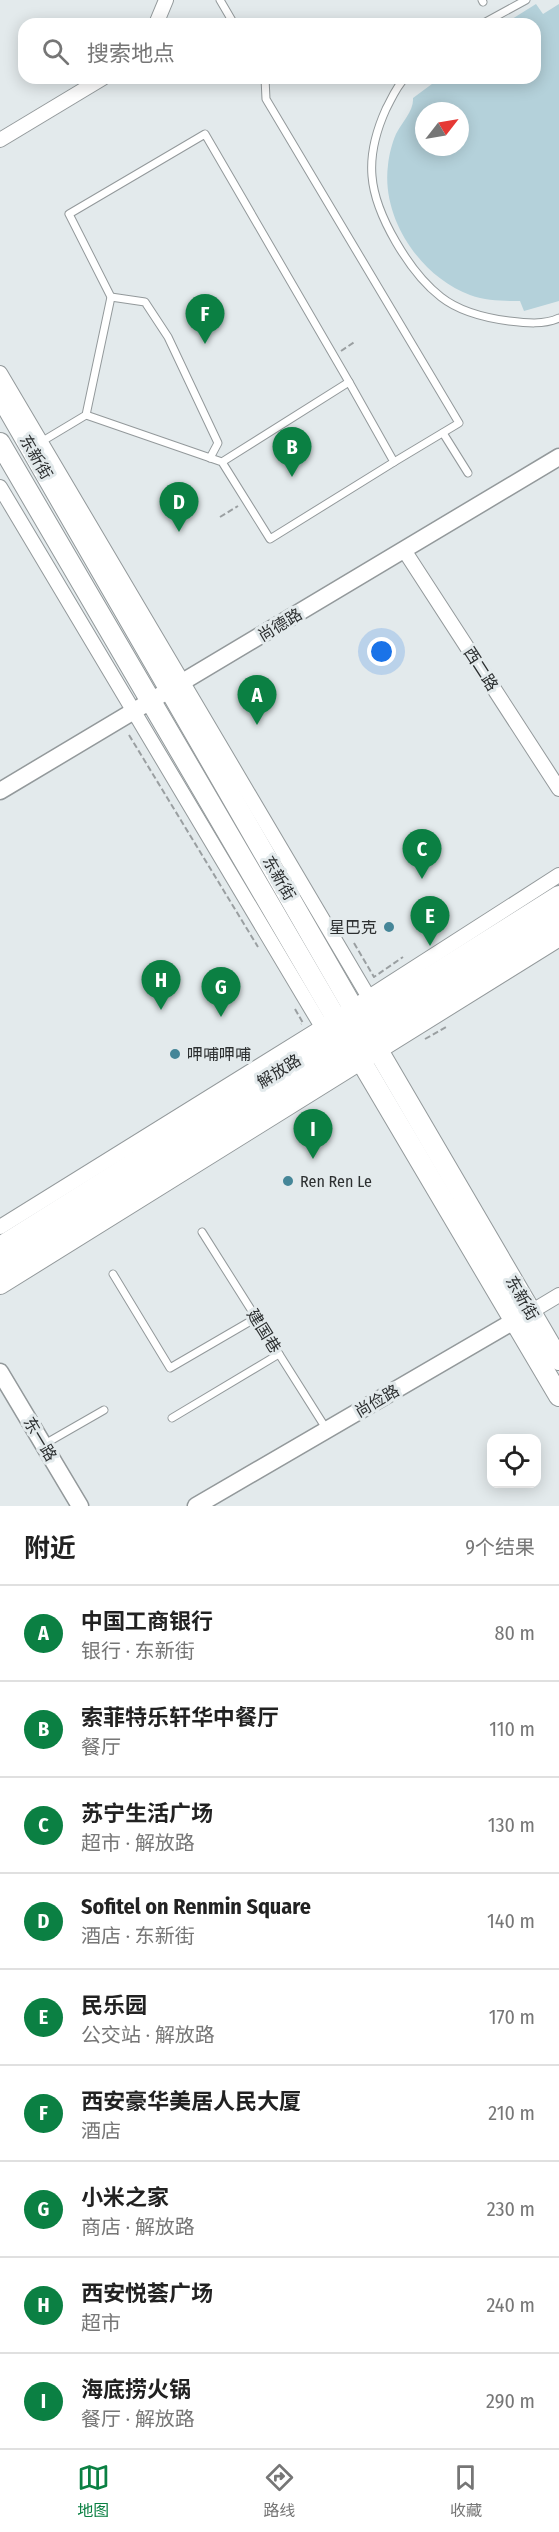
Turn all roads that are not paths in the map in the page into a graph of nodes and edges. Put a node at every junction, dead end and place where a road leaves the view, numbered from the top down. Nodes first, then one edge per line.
1 (166, 0) edge
2 (220, 0) edge
3 (526, 0) edge
4 (158, 18) edge
5 (230, 18) edge
6 (493, 18) edge
7 (93, 84) edge
8 (265, 84) edge
9 (399, 84) edge
10 (0, 140) edge
11 (111, 297) junction
12 (559, 318) edge
13 (0, 373) edge
14 (349, 382) junction
15 (0, 395) edge
16 (86, 415) junction
17 (443, 433) junction
18 (0, 443) edge
19 (36, 445) junction
20 (559, 457) edge
21 (210, 458) junction
22 (222, 462) junction
23 (394, 462) junction
24 (468, 473) dead end
25 (0, 487) edge
26 (404, 550) junction
27 (177, 686) junction
28 (151, 702) junction
29 (133, 712) junction
30 (559, 789) edge
31 (0, 791) edge
32 (559, 875) edge
33 (559, 896) edge
34 (559, 916) edge
35 (559, 936) edge
36 (366, 1021) junction
37 (343, 1036) junction
38 (0, 1227) edge
39 (202, 1232) dead end
40 (0, 1247) edge
41 (0, 1264) edge
42 (113, 1274) dead end
43 (0, 1284) edge
44 (559, 1295) edge
45 (522, 1317) junction
46 (256, 1318) junction
47 (279, 1354) junction
48 (559, 1360) edge
49 (0, 1372) edge
50 (559, 1396) edge
51 (104, 1410) dead end
52 (172, 1418) dead end
53 (327, 1430) junction
54 (43, 1445) junction
55 (80, 1506) edge
56 (196, 1506) edge

1 - 4 street
2 - 5 lane
3 - 6 lane
7 - 10 street
8 - 17 lane
9 - 12 lane
11 - 14 lane
11 - 16 lane
11 - 21 lane
13 - 19 street
14 - 22 lane
14 - 23 lane
15 - 19 main road, 东新街
16 - 19 lane
16 - 21 lane
17 - 23 lane
17 - 24 lane
18 - 28 main road, 东新街
19 - 27 main road, 东新街
20 - 26 street, 尚德路
21 - 22 lane
22 - 23 lane
25 - 29 street
26 - 27 street, 尚德路
26 - 30 street, 西二路
27 - 28 street, 尚德路
27 - 36 main road, 东新街
28 - 29 street, 尚德路
28 - 37 main road, 东新街
29 - 31 street, 尚德路
29 - 37 street
32 - 36 street
33 - 36 main road, 解放路
34 - 36 main road, 解放路
35 - 36 main road
36 - 37 main road, 解放路
36 - 37 main road
36 - 45 main road, 东新街
37 - 38 street
37 - 40 main road, 解放路
37 - 41 main road, 解放路
37 - 43 main road
37 - 45 main road, 东新街
39 - 46 lane, 建国巷
42 - 46 lane
44 - 45 street, 尚俭路
45 - 48 main road, 东新街
45 - 50 main road, 东新街
45 - 53 street, 尚俭路
46 - 47 lane, 建国巷
47 - 52 lane
47 - 53 lane, 建国巷
49 - 54 street, 东一路
51 - 54 lane
53 - 56 street, 尚俭路
54 - 55 street, 东一路

